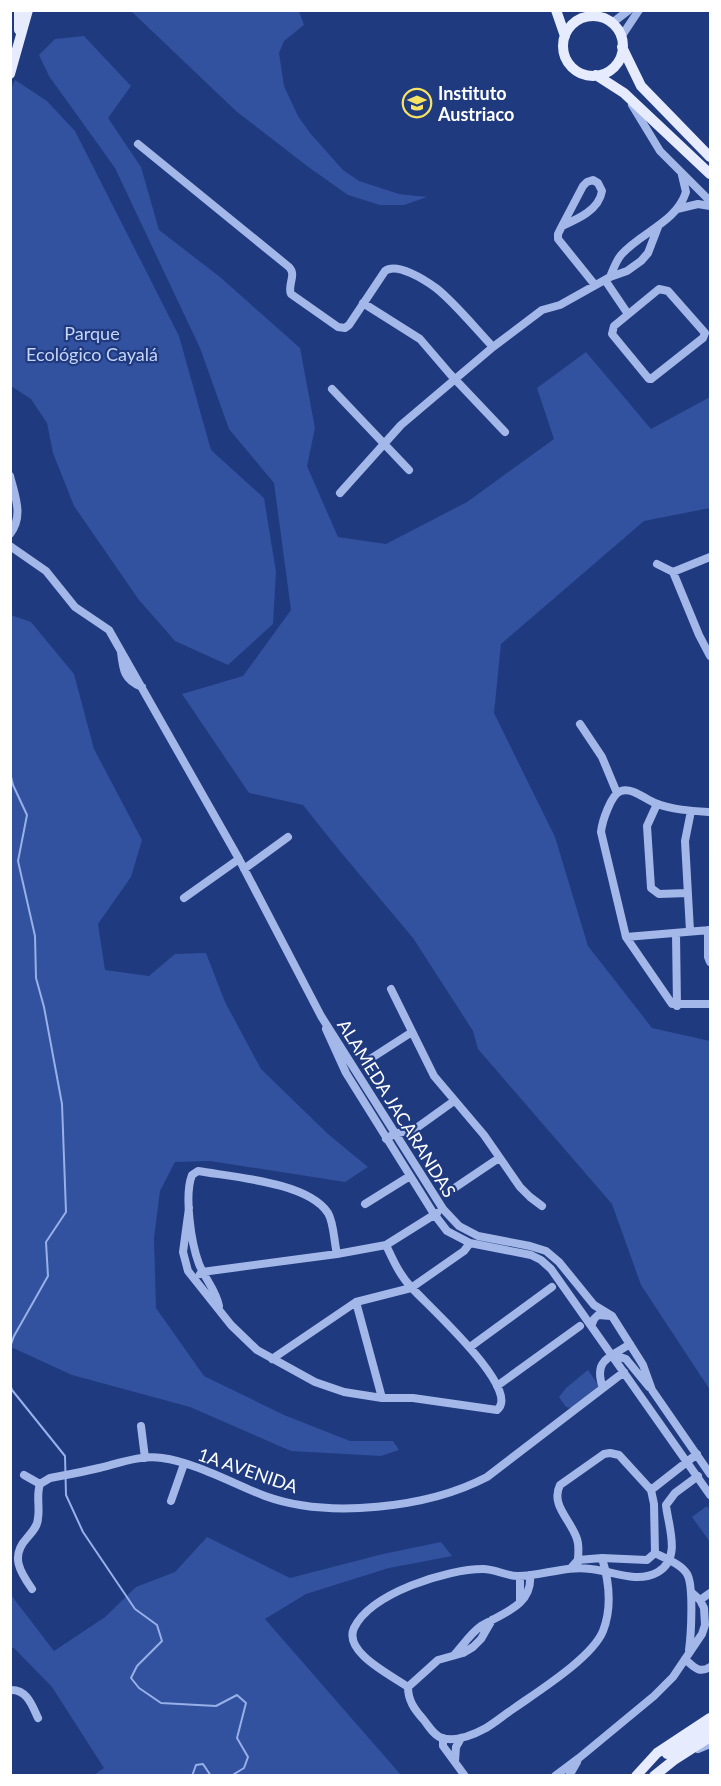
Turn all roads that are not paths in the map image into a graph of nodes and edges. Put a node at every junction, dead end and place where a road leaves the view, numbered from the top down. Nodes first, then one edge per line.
1 (19, 10) edge
2 (28, 10) edge
3 (556, 10) edge
4 (629, 10) edge
5 (639, 10) edge
6 (595, 14) edge
7 (612, 23) junction
8 (565, 36) junction
9 (622, 42) junction
10 (18, 51) junction
11 (10, 74) edge
12 (596, 75) junction
13 (624, 93) junction
14 (138, 144) dead end
15 (711, 157) edge
16 (682, 173) junction
17 (711, 174) edge
18 (711, 201) edge
19 (711, 206) edge
20 (677, 209) junction
21 (562, 226) junction
22 (658, 227) junction
23 (607, 278) junction
24 (595, 285) junction
25 (363, 303) junction
26 (628, 314) junction
27 (493, 347) junction
28 (454, 379) junction
29 (332, 389) dead end
30 (505, 432) dead end
31 (384, 444) junction
32 (409, 470) dead end
33 (10, 476) edge
34 (340, 494) dead end
35 (12, 532) edge
36 (13, 547) edge
37 (710, 558) edge
38 (657, 564) dead end
39 (673, 572) junction
40 (711, 656) edge
41 (580, 724) dead end
42 (617, 793) junction
43 (657, 804) junction
44 (691, 811) junction
45 (711, 813) edge
46 (288, 837) dead end
47 (239, 859) junction
48 (244, 868) junction
49 (687, 892) junction
50 (184, 898) dead end
51 (709, 930) edge
52 (690, 931) junction
53 (676, 933) junction
54 (626, 936) junction
55 (711, 962) edge
56 (391, 989) dead end
57 (711, 1004) edge
58 (676, 1006) junction
59 (321, 1016) junction
60 (412, 1032) junction
61 (367, 1061) dead end
62 (454, 1101) junction
63 (415, 1129) junction
64 (396, 1133) junction
65 (386, 1139) junction
66 (403, 1144) junction
67 (499, 1158) junction
68 (410, 1176) junction
69 (450, 1191) dead end
70 (365, 1204) dead end
71 (542, 1206) dead end
72 (189, 1208) junction
73 (443, 1209) junction
74 (434, 1214) junction
75 (470, 1244) junction
76 (386, 1245) junction
77 (337, 1254) junction
78 (202, 1272) junction
79 (193, 1279) junction
80 (552, 1287) dead end
81 (579, 1287) junction
82 (411, 1288) junction
83 (573, 1299) junction
84 (356, 1302) junction
85 (219, 1308) junction
86 (612, 1316) junction
87 (592, 1324) junction
88 (580, 1326) dead end
89 (630, 1344) junction
90 (470, 1347) junction
91 (614, 1355) junction
92 (272, 1359) junction
93 (624, 1372) junction
94 (497, 1386) junction
95 (603, 1388) junction
96 (652, 1390) junction
97 (382, 1398) junction
98 (141, 1426) dead end
99 (697, 1454) junction
100 (145, 1458) junction
101 (688, 1462) junction
102 (184, 1464) junction
103 (711, 1474) edge
104 (24, 1475) dead end
105 (698, 1476) junction
106 (40, 1484) junction
107 (651, 1490) junction
108 (711, 1495) edge
109 (171, 1501) dead end
110 (656, 1553) junction
111 (602, 1558) junction
112 (670, 1561) junction
113 (576, 1565) junction
114 (606, 1572) junction
115 (530, 1575) junction
116 (519, 1576) junction
117 (32, 1589) dead end
118 (691, 1592) junction
119 (711, 1593) edge
120 (700, 1600) junction
121 (520, 1601) junction
122 (687, 1656) junction
123 (711, 1667) edge
124 (408, 1686) junction
125 (10, 1690) edge
126 (38, 1718) dead end
127 (711, 1718) edge
128 (711, 1728) edge
129 (711, 1737) edge
130 (443, 1738) junction
131 (461, 1738) junction
132 (711, 1744) edge
133 (579, 1758) junction
134 (674, 1760) junction
135 (455, 1761) junction
136 (465, 1776) edge
137 (555, 1776) edge
138 (569, 1776) edge
139 (638, 1776) edge
140 (654, 1776) edge

1 - 10 main road
2 - 10 main road
3 - 8 main road
4 - 7 street
5 - 9 street
6 - 7 main road
6 - 8 main road
7 - 9 main road
8 - 12 main road
9 - 12 main road
9 - 15 main road
10 - 11 main road
12 - 13 main road
13 - 16 street
13 - 17 main road
14 - 25 street
16 - 18 street
16 - 20 street
19 - 20 street
20 - 22 street
21 - 21 street
21 - 24 street
22 - 23 street
22 - 23 street
23 - 24 street
23 - 26 street
24 - 27 street
25 - 27 street
25 - 28 street
26 - 26 street
27 - 28 street
28 - 30 street
28 - 31 street
29 - 31 street
31 - 32 street
31 - 34 street
33 - 35 street
35 - 36 street
36 - 47 street
37 - 39 street
38 - 39 street
39 - 40 street
41 - 42 street
42 - 43 street
42 - 54 street
43 - 44 street
43 - 49 street
44 - 45 street
44 - 49 street
46 - 48 street
47 - 48 street
47 - 50 street
48 - 59 street
49 - 52 street
51 - 52 street
51 - 55 street
52 - 53 street
53 - 54 street
53 - 58 street
54 - 58 street
56 - 60 street
57 - 58 street
59 - 64 street, ALAMEDA JACARANDAS
59 - 65 street, ALAMEDA JACARANDAS
60 - 61 street
60 - 62 street
62 - 63 street
62 - 67 street
63 - 64 street
63 - 66 street
64 - 65 street
64 - 66 street, ALAMEDA JACARANDAS
65 - 68 street, ALAMEDA JACARANDAS
66 - 73 street, ALAMEDA JACARANDAS
67 - 69 street
67 - 71 street
68 - 70 street
68 - 74 street, ALAMEDA JACARANDAS
72 - 77 street
72 - 78 street
72 - 79 street
73 - 74 street
73 - 81 street, ALAMEDA JACARANDAS
74 - 75 street, ALAMEDA JACARANDAS
74 - 76 street
75 - 82 street
75 - 83 street, ALAMEDA JACARANDAS
76 - 77 street
76 - 82 street
77 - 78 street
78 - 79 street
78 - 85 street
79 - 85 street
80 - 90 street
81 - 83 street
81 - 86 street, ALAMEDA JACARANDAS
82 - 84 street
82 - 90 street
83 - 87 street, ALAMEDA JACARANDAS
84 - 92 street
84 - 97 street
85 - 92 street
86 - 87 street
86 - 89 street, ALAMEDA JACARANDAS
87 - 91 street, ALAMEDA JACARANDAS
88 - 94 street
89 - 91 street
89 - 96 street, ALAMEDA JACARANDAS
90 - 94 street
91 - 93 street, ALAMEDA JACARANDAS
91 - 95 street
91 - 96 street
92 - 97 street
93 - 95 street, 1A AVENIDA
93 - 101 street, ALAMEDA JACARANDAS
94 - 97 street
95 - 102 street, 1A AVENIDA
96 - 99 street, ALAMEDA JACARANDAS
98 - 100 street
99 - 101 street
99 - 103 street, ALAMEDA JACARANDAS
100 - 102 street, 1A AVENIDA
100 - 106 street, 1A AVENIDA
101 - 105 street, ALAMEDA JACARANDAS
101 - 107 street
102 - 109 street
104 - 106 street
105 - 108 street, ALAMEDA JACARANDAS
105 - 112 street
106 - 117 street
107 - 110 street
107 - 113 street
110 - 111 street
110 - 112 street
111 - 113 street
111 - 114 street
112 - 114 street
112 - 118 street
113 - 114 street
113 - 115 street
114 - 131 street
115 - 116 street
115 - 121 street
116 - 121 street
116 - 124 street
118 - 120 street
118 - 122 street
119 - 120 street
120 - 122 street
121 - 124 street
122 - 123 street
122 - 133 street
124 - 130 street
125 - 126 street
127 - 139 main road
128 - 139 main road
129 - 134 main road
130 - 131 street
130 - 135 street
131 - 135 street
132 - 134 street
133 - 137 street
133 - 138 street
134 - 140 main road
135 - 136 street

